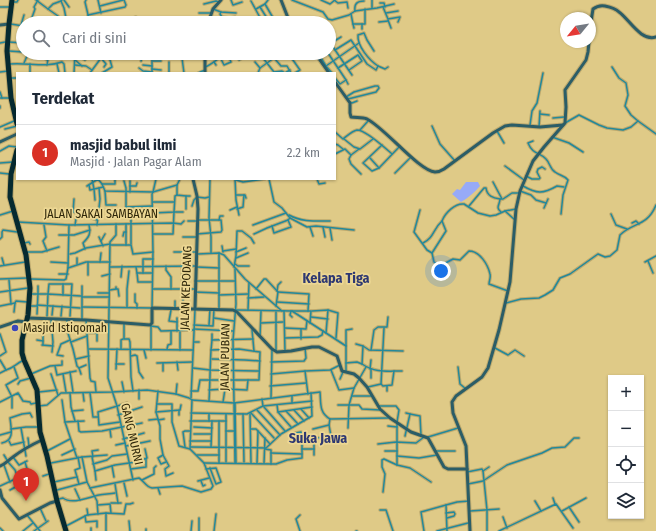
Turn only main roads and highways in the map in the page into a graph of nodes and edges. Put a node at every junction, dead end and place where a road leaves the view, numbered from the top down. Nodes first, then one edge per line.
1 (12, 3) edge
2 (15, 109) edge
3 (16, 152) edge
4 (65, 529) edge

1 - 2 highway
3 - 4 highway

